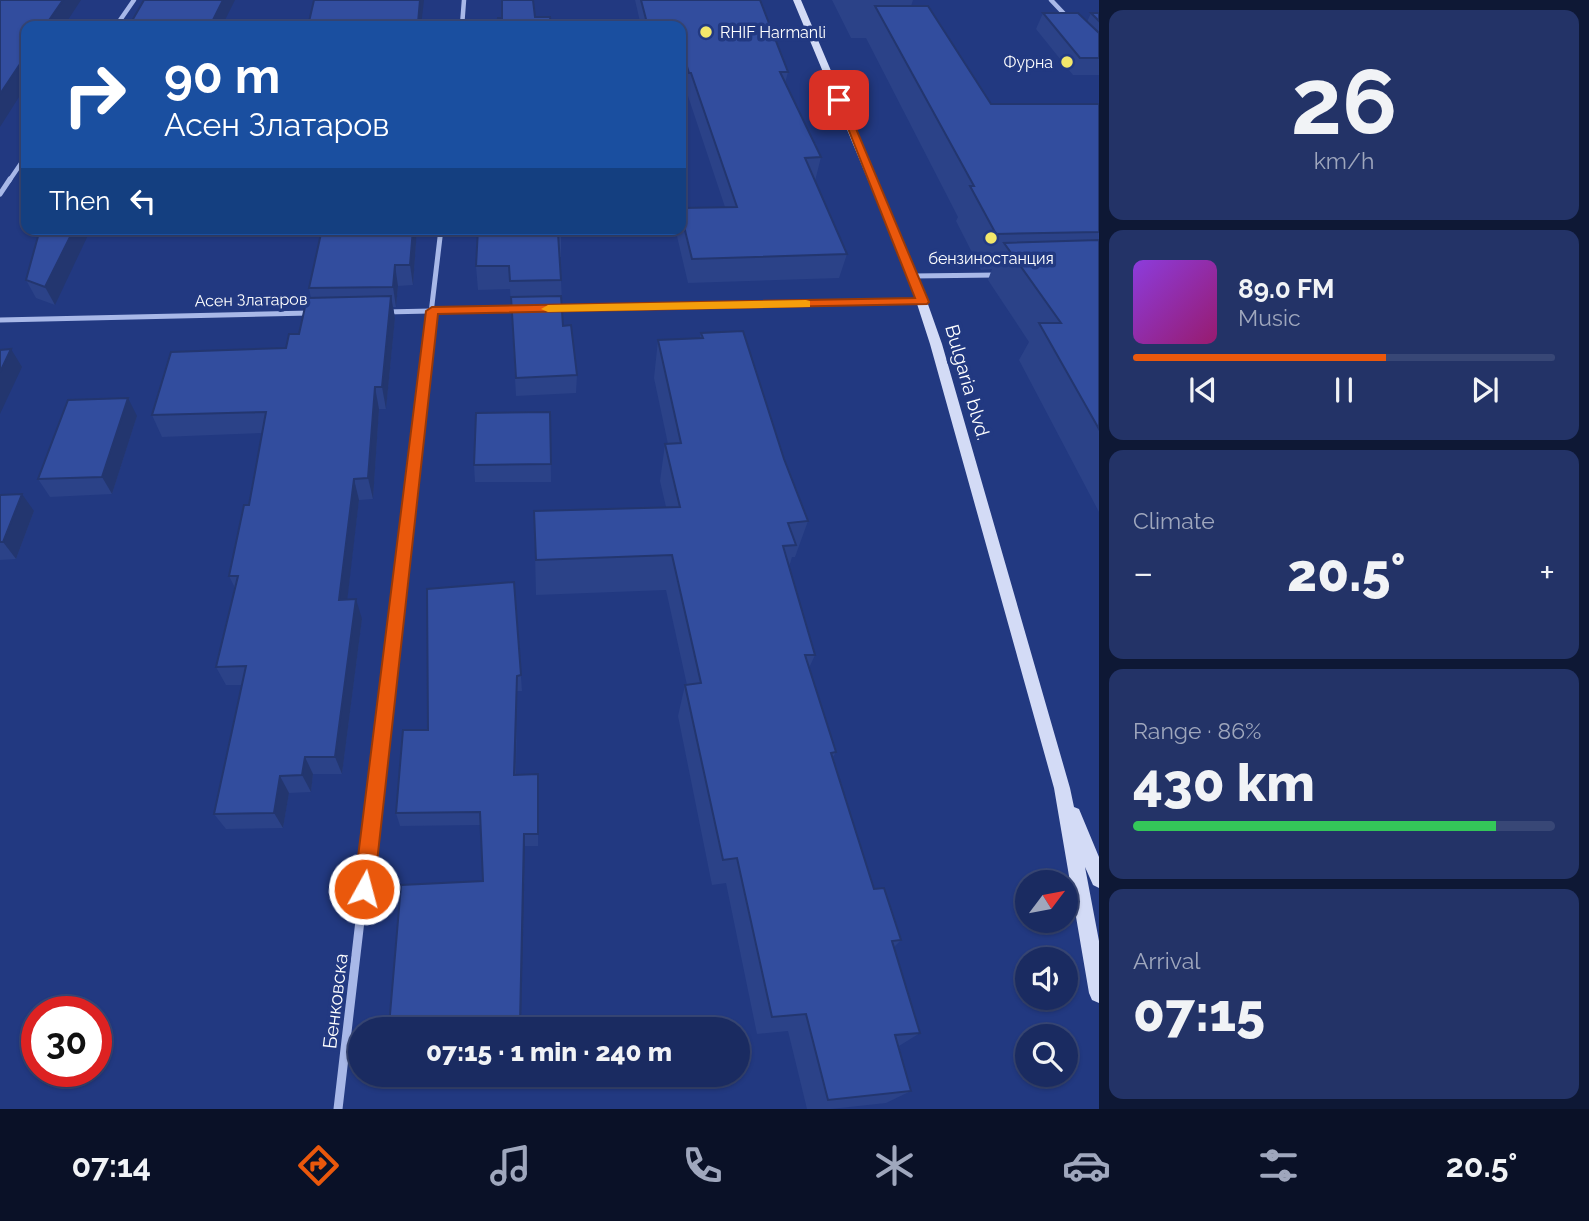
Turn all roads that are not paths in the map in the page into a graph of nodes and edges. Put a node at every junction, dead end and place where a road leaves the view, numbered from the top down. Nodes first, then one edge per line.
1 (134, 0) edge
2 (464, 0) edge
3 (797, 0) edge
4 (1051, 0) edge
5 (119, 21) edge
6 (462, 21) edge
7 (1075, 26) edge
8 (21, 163) edge
9 (0, 194) edge
10 (440, 235) edge
11 (1006, 274) edge
12 (914, 276) junction
13 (923, 302) junction
14 (528, 309) edge
15 (541, 309) edge
16 (432, 311) junction
17 (377, 312) edge
18 (321, 313) edge
19 (0, 320) edge
20 (1062, 788) junction
21 (1099, 878) edge
22 (1099, 993) edge
23 (338, 1109) edge

1 - 5 street
2 - 6 street
3 - 12 street, Bulgaria blvd.
4 - 7 street
8 - 9 street
10 - 16 street, Бенковска
11 - 12 street
12 - 13 street, Bulgaria blvd.
13 - 15 street
13 - 20 street, Bulgaria blvd.
14 - 16 street
16 - 17 street
16 - 23 street, Бенковска
18 - 19 street, Асен Златаров
20 - 21 street, Bulgaria blvd.
20 - 22 street, Bulgaria blvd.

